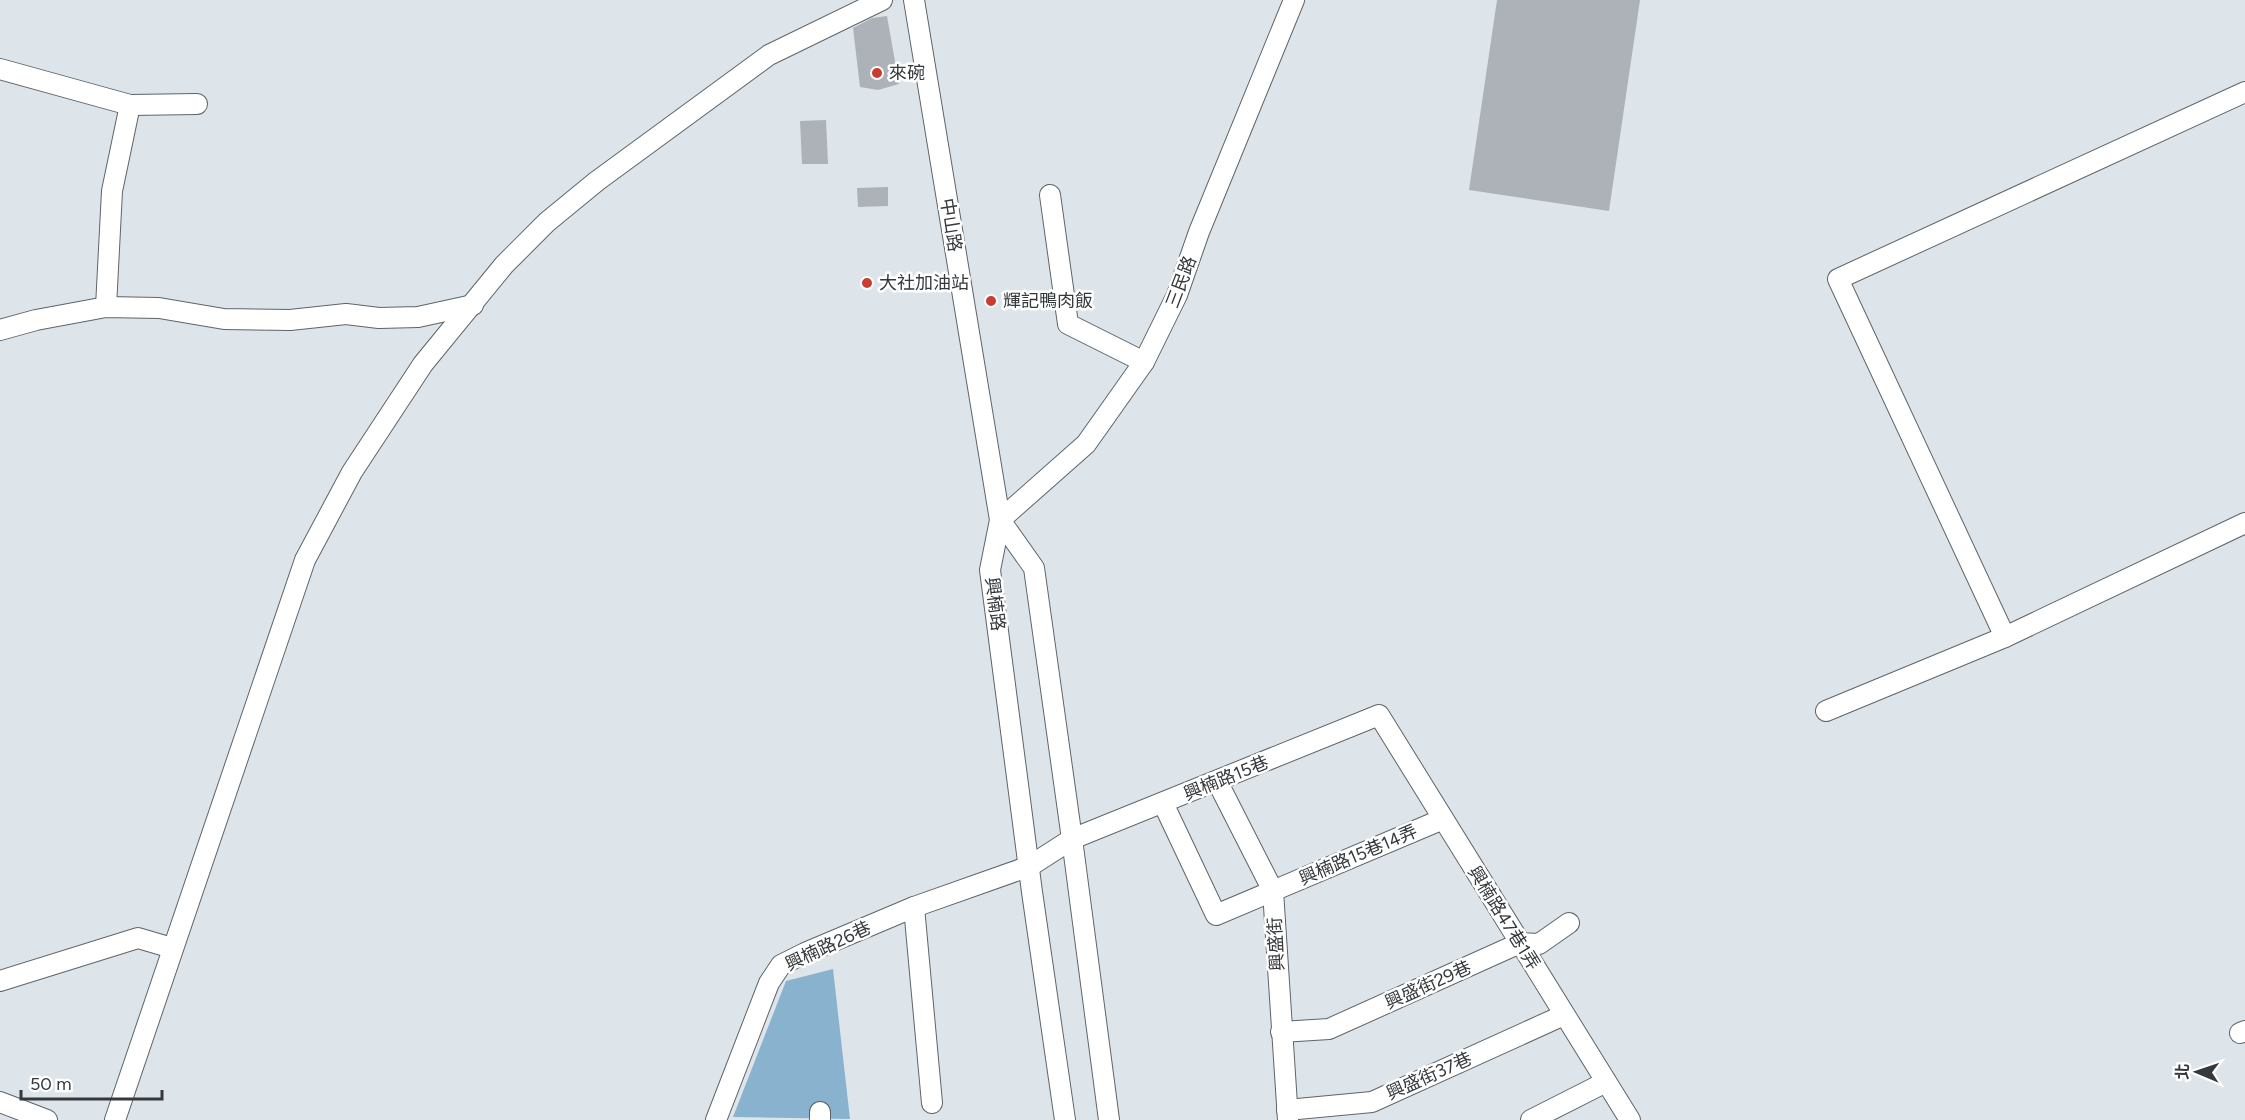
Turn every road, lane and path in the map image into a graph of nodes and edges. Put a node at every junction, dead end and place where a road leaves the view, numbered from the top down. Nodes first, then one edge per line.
1 (882, 0) edge
2 (914, 0) edge
3 (1294, 0) edge
4 (0, 69) edge
5 (2245, 92) edge
6 (197, 104) dead end
7 (130, 105) junction
8 (1050, 195) dead end
9 (472, 305) junction
10 (106, 307) junction
11 (0, 330) edge
12 (1144, 362) junction
13 (1000, 520) junction
14 (2245, 523) edge
15 (2005, 637) junction
16 (1826, 711) dead end
17 (1379, 716) joint
18 (1216, 781) junction
19 (1163, 803) junction
20 (1443, 819) junction
21 (1072, 839) junction
22 (1030, 866) junction
23 (1273, 891) junction
24 (914, 907) junction
25 (1569, 923) dead end
26 (1520, 943) junction
27 (172, 948) junction
28 (0, 981) edge
29 (1564, 1015) junction
30 (1281, 1032) junction
31 (1606, 1082) junction
32 (0, 1102) edge
33 (932, 1103) dead end
34 (1287, 1115) edge
35 (47, 1120) edge
36 (115, 1120) edge
37 (716, 1120) edge
38 (1065, 1120) edge
39 (1109, 1120) edge
40 (1531, 1120) edge
41 (1630, 1120) edge

1 - 9 street
2 - 13 street, 中山路
3 - 12 street, 三民路
4 - 7 street
5 - 15 street
6 - 7 street
7 - 10 street
8 - 12 street
9 - 10 street
9 - 27 street
10 - 11 street
12 - 13 street, 三民路
13 - 21 street
13 - 22 street, 興楠路
14 - 15 street
15 - 16 street
17 - 18 street, 興楠路15巷
17 - 20 street, 興楠路47巷1弄
18 - 19 street, 興楠路15巷
18 - 23 street, 興盛街
19 - 21 street, 興楠路15巷
19 - 23 street, 興楠路15巷14弄
20 - 23 street, 興楠路15巷14弄
20 - 26 street, 興楠路47巷1弄
21 - 22 street, 興楠路15巷
21 - 39 street
22 - 24 street, 興楠路26巷
22 - 38 street, 興楠路
23 - 30 street, 興盛街
24 - 33 street
24 - 37 street, 興楠路26巷
25 - 26 street, 興盛街29巷
26 - 29 street, 興楠路47巷1弄
26 - 30 street, 興盛街29巷
27 - 28 street
27 - 36 street
29 - 31 street, 興楠路47巷1弄
29 - 34 street, 興盛街37巷
30 - 34 street, 興盛街
31 - 40 street
31 - 41 street, 興楠路47巷1弄
32 - 35 street

